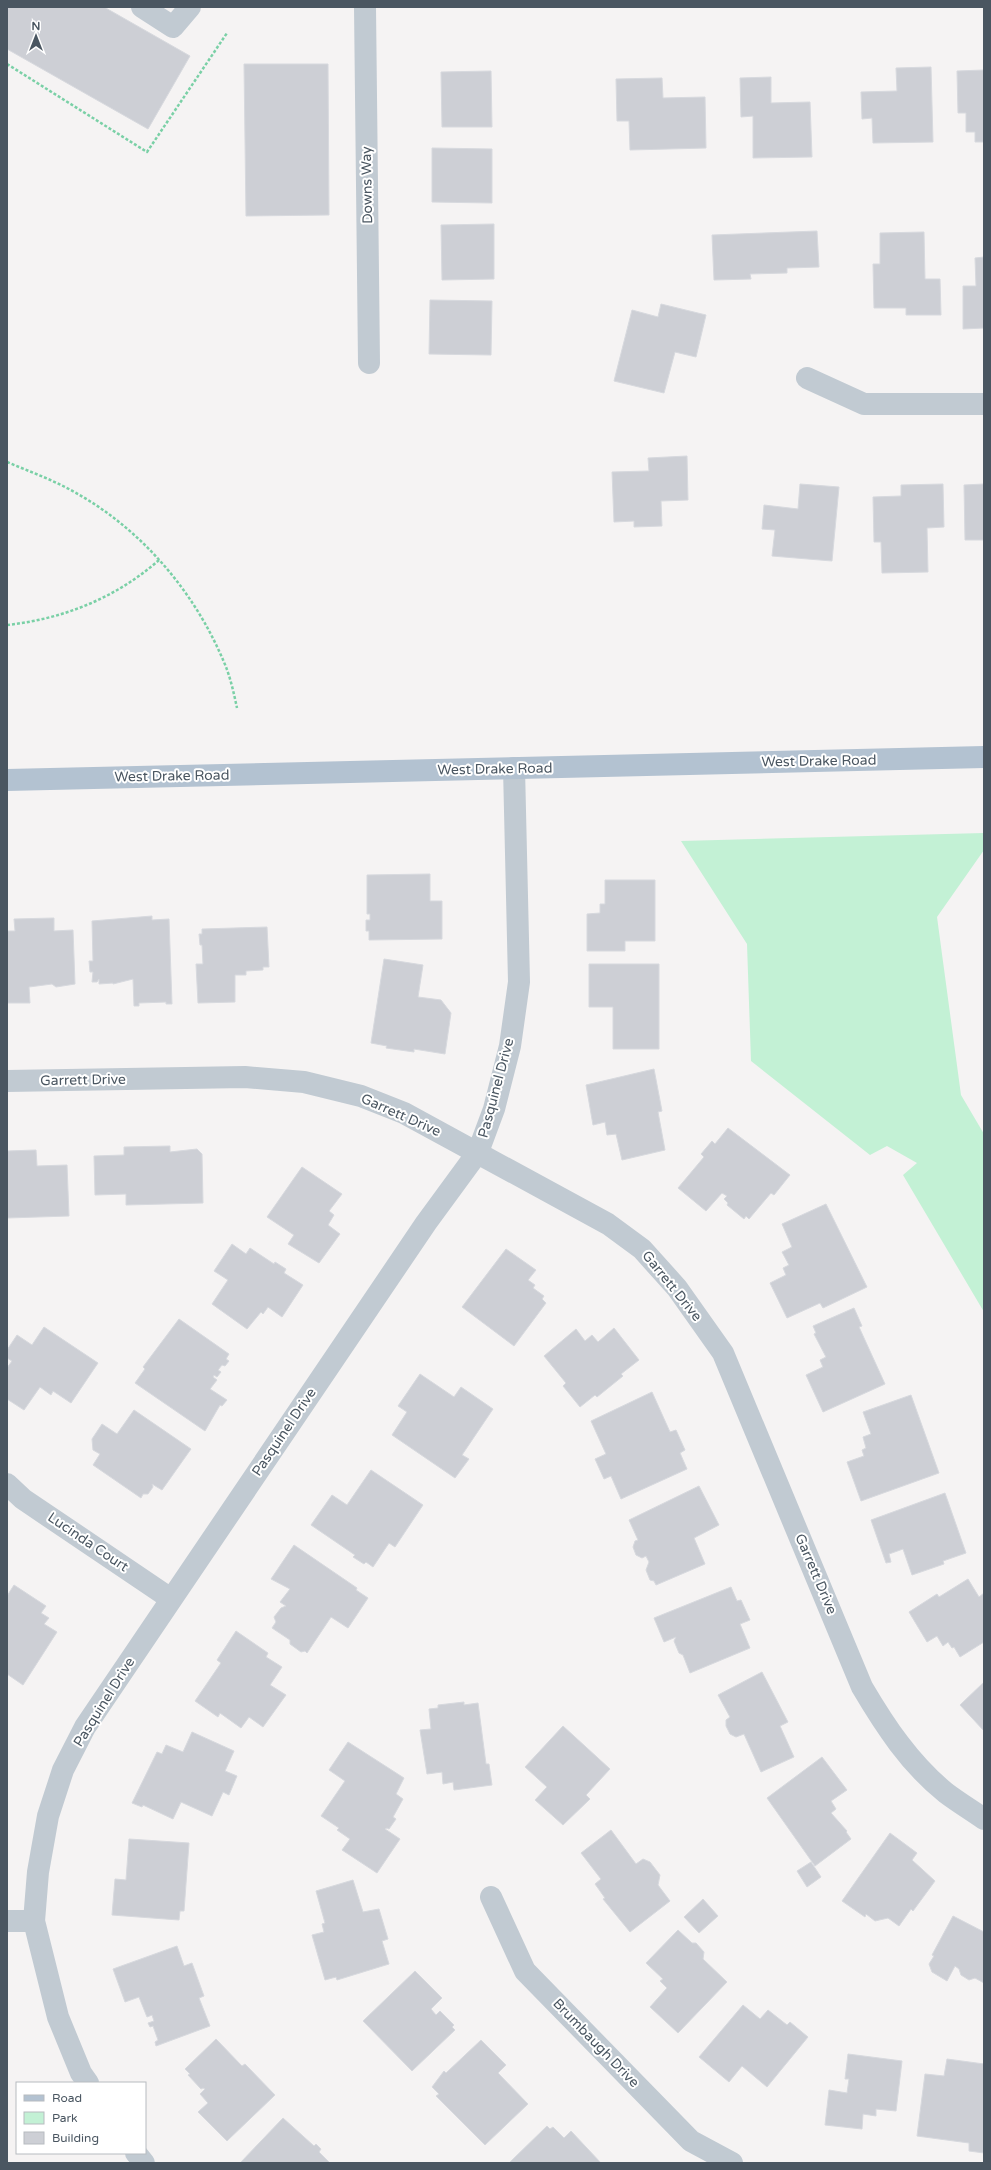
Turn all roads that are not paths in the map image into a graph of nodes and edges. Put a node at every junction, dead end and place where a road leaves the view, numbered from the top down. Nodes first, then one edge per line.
1 (142, 7) edge
2 (190, 7) edge
3 (365, 7) edge
4 (369, 363) dead end
5 (807, 378) dead end
6 (984, 404) edge
7 (984, 757) edge
8 (514, 768) junction
9 (7, 780) edge
10 (7, 1081) edge
11 (478, 1152) junction
12 (7, 1484) edge
13 (171, 1599) junction
14 (984, 1819) edge
15 (491, 1897) dead end
16 (34, 1920) junction
17 (7, 1921) edge
18 (87, 2082) edge
19 (137, 2154) edge
20 (144, 2163) edge
21 (732, 2163) edge

1 - 2 street
3 - 4 street, Downs Way
5 - 6 street
7 - 8 main road, West Drake Road
8 - 9 main road, West Drake Road
8 - 11 street, Pasquinel Drive
10 - 11 street, Garrett Drive
11 - 13 street, Pasquinel Drive
11 - 14 street, Garrett Drive
12 - 13 street, Lucinda Court
13 - 16 street, Pasquinel Drive
15 - 21 street, Brumbaugh Drive
16 - 17 street
16 - 18 street, Pasquinel Drive
19 - 20 street

